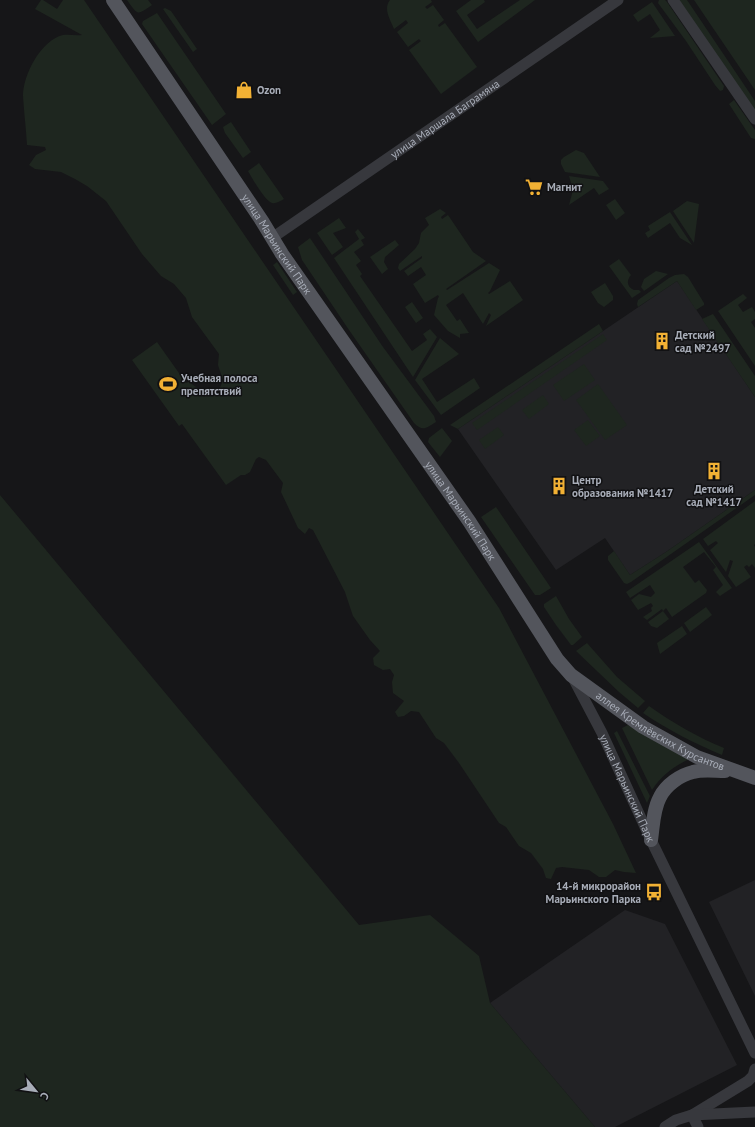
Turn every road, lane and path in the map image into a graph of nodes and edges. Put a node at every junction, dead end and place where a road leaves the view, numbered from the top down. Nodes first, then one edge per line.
1 (113, 0) edge
2 (618, 0) edge
3 (673, 0) edge
4 (755, 119) edge
5 (272, 238) junction
6 (571, 675) junction
7 (737, 772) junction
8 (755, 778) edge
9 (652, 840) junction
10 (755, 1053) edge
11 (755, 1069) edge
12 (755, 1112) edge
13 (692, 1115) junction
14 (665, 1127) edge
15 (698, 1127) edge

1 - 5 main road, улица Марьинский Парк
2 - 5 street, улица Маршала Баграмяна
3 - 4 street
5 - 6 main road, улица Марьинский Парк
6 - 7 main road, аллея Кремлёвских Курсантов
6 - 9 street, улица Марьинский Парк
7 - 8 main road, аллея Кремлёвских Курсантов
7 - 9 main road
9 - 10 street, улица Марьинский Парк
11 - 13 street
12 - 13 street
13 - 14 street
13 - 15 street

